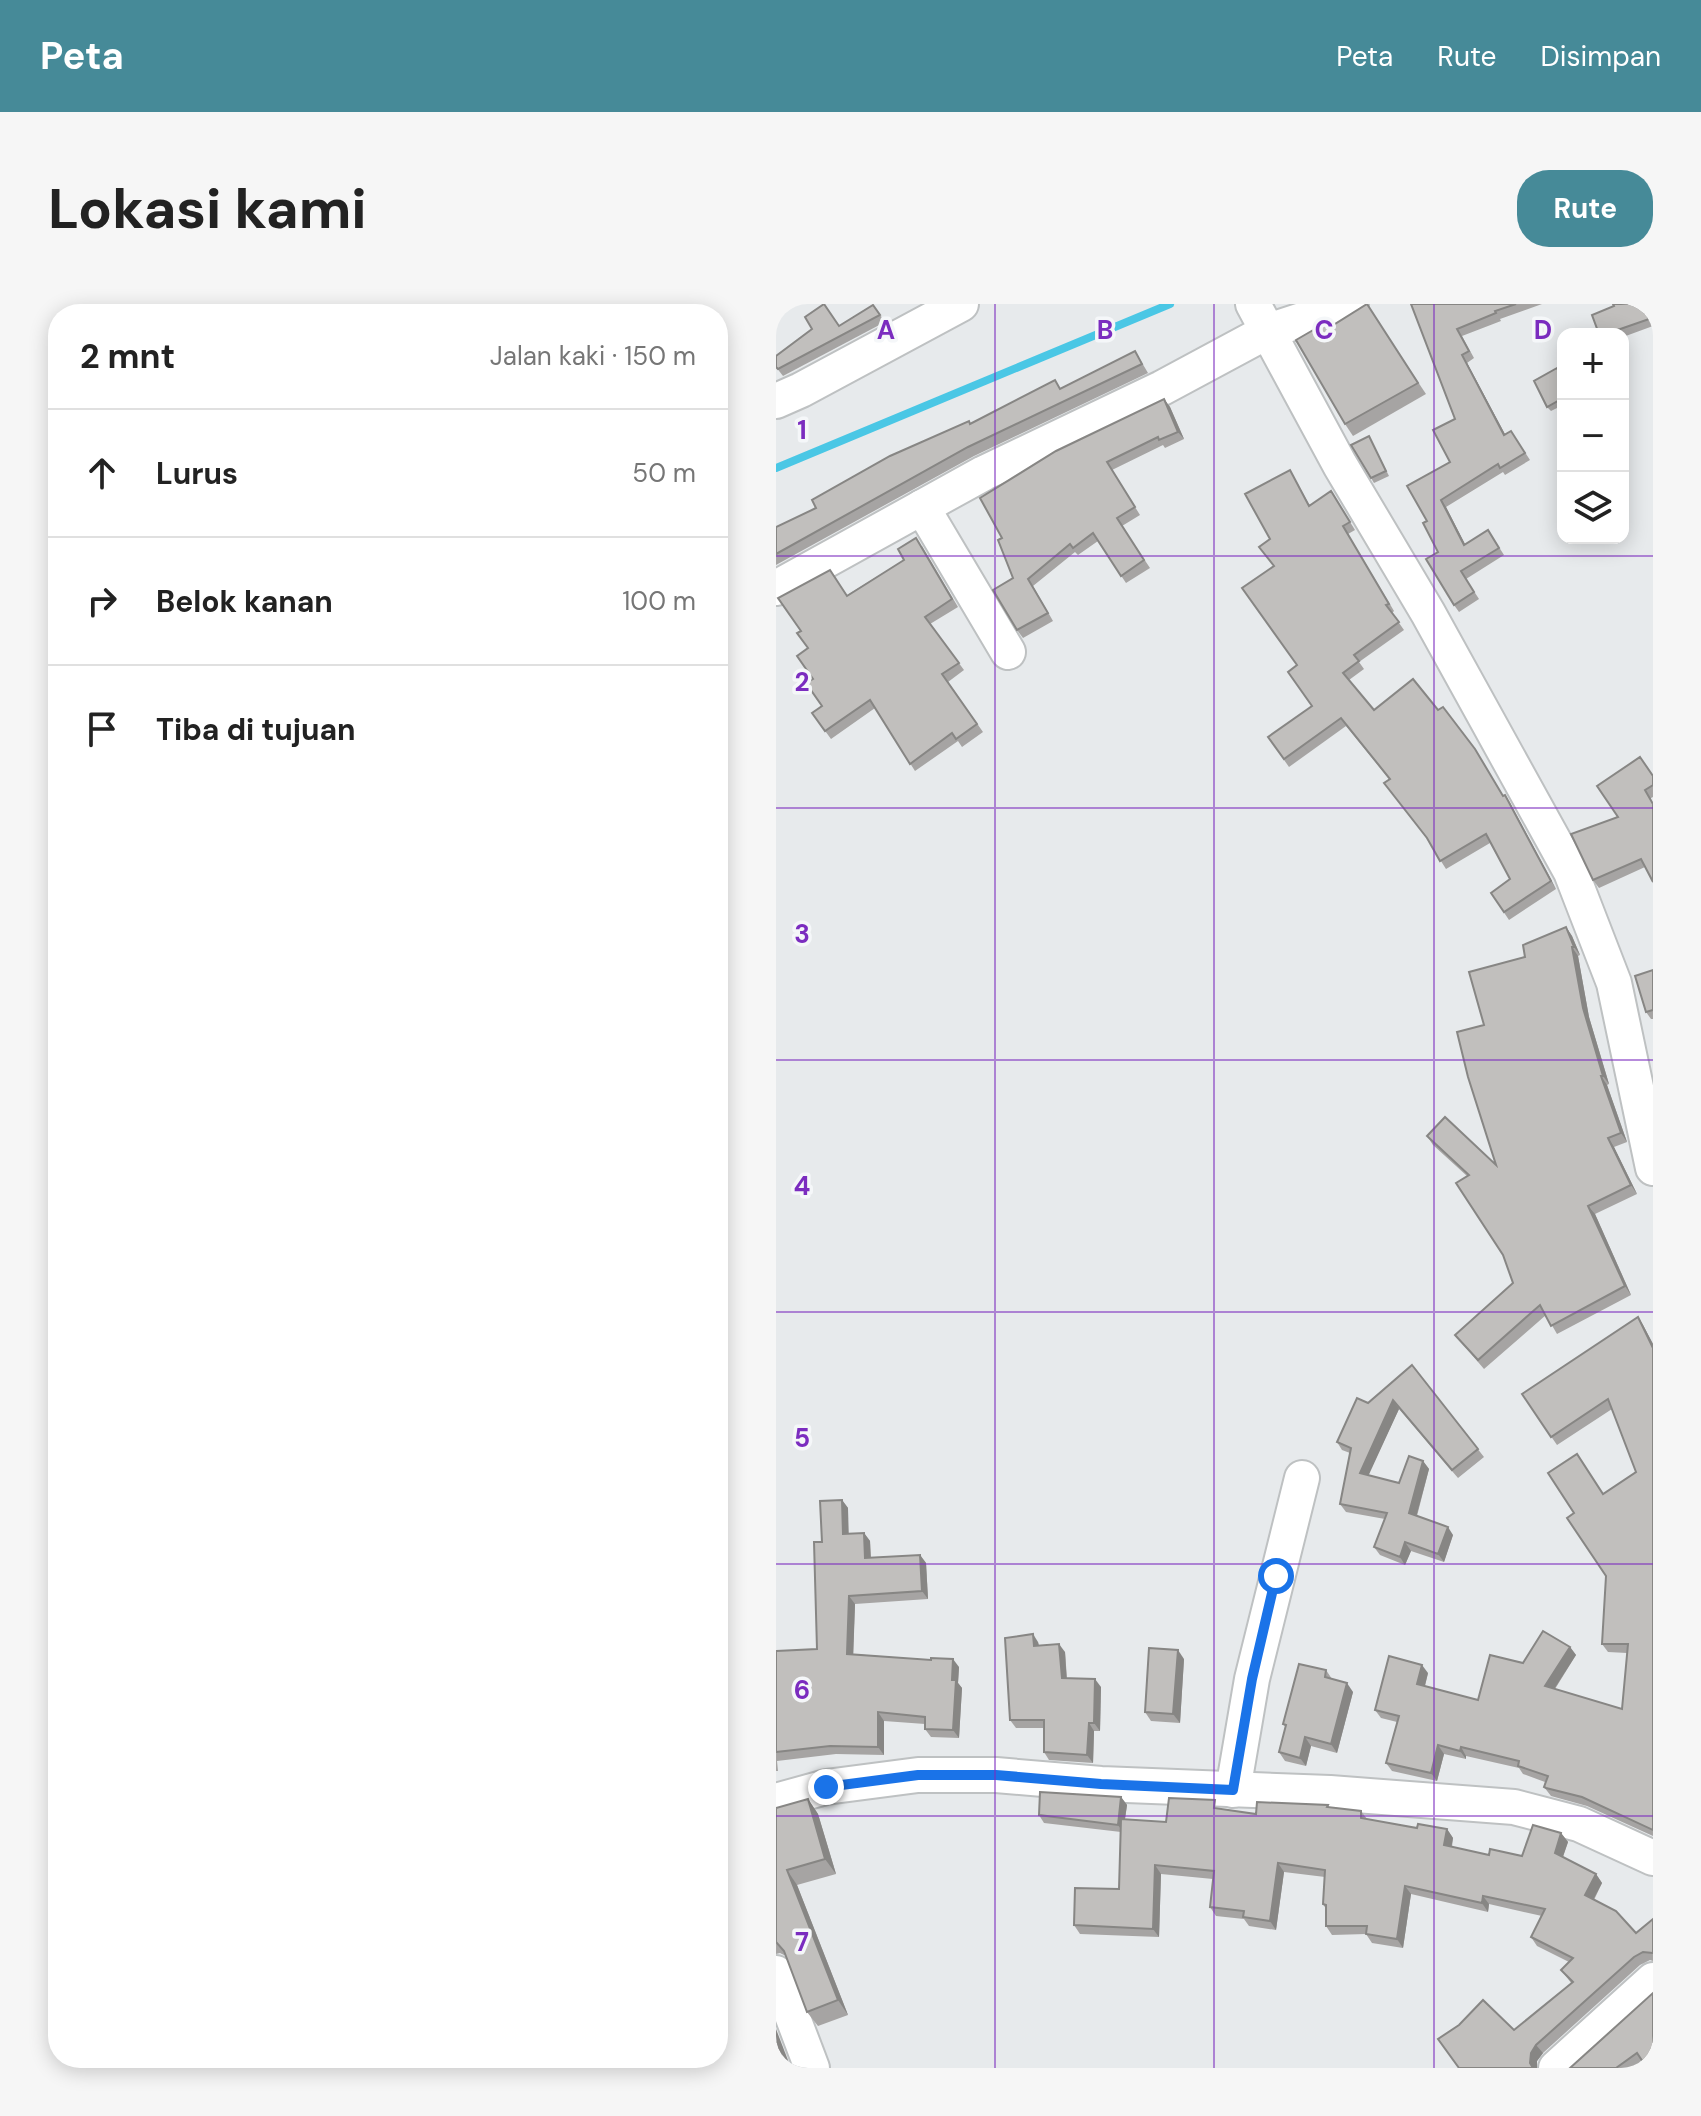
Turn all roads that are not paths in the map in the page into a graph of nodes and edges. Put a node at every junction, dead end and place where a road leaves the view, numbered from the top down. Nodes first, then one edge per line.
1 (961, 304) edge
2 (1351, 304) edge
3 (1259, 314) edge
4 (776, 401) edge
5 (922, 507) junction
6 (776, 588) edge
7 (1008, 652) dead end
8 (1653, 1168) edge
9 (1302, 1478) dead end
10 (1233, 1790) junction
11 (776, 1801) edge
12 (1653, 1858) edge
13 (776, 1973) edge
14 (1653, 1980) edge
15 (812, 2068) edge
16 (1556, 2068) edge

1 - 4 street
2 - 3 street
3 - 5 street
3 - 8 street
5 - 6 street
5 - 7 street
9 - 10 street
10 - 11 street
10 - 12 street
13 - 15 street
14 - 16 street

